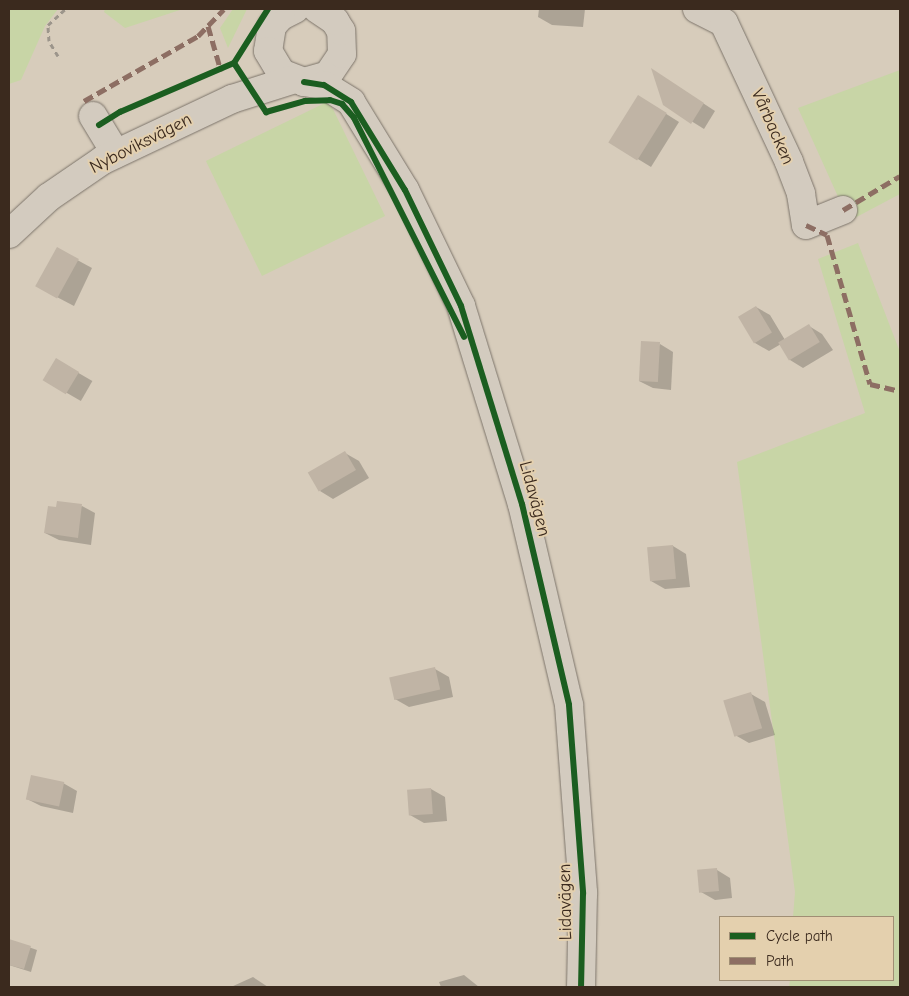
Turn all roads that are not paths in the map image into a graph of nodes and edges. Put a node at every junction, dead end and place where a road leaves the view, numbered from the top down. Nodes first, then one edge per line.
1 (295, 9) edge
2 (317, 9) edge
3 (697, 9) edge
4 (723, 16) edge
5 (341, 31) edge
6 (268, 38) junction
7 (298, 81) junction
8 (232, 100) junction
9 (351, 102) junction
10 (93, 116) dead end
11 (116, 154) junction
12 (843, 210) dead end
13 (9, 234) edge
14 (581, 987) edge

1 - 6 street
2 - 5 street
3 - 4 street, Vårbacken
4 - 12 street, Vårbacken
5 - 7 street, Nyboviksvägen
5 - 9 street, Lidavägen
6 - 7 street
6 - 8 street
7 - 8 street, Nyboviksvägen
7 - 9 street, Lidavägen
8 - 11 street, Nyboviksvägen
9 - 14 street, Lidavägen
10 - 11 street
11 - 13 street, Nyboviksvägen

